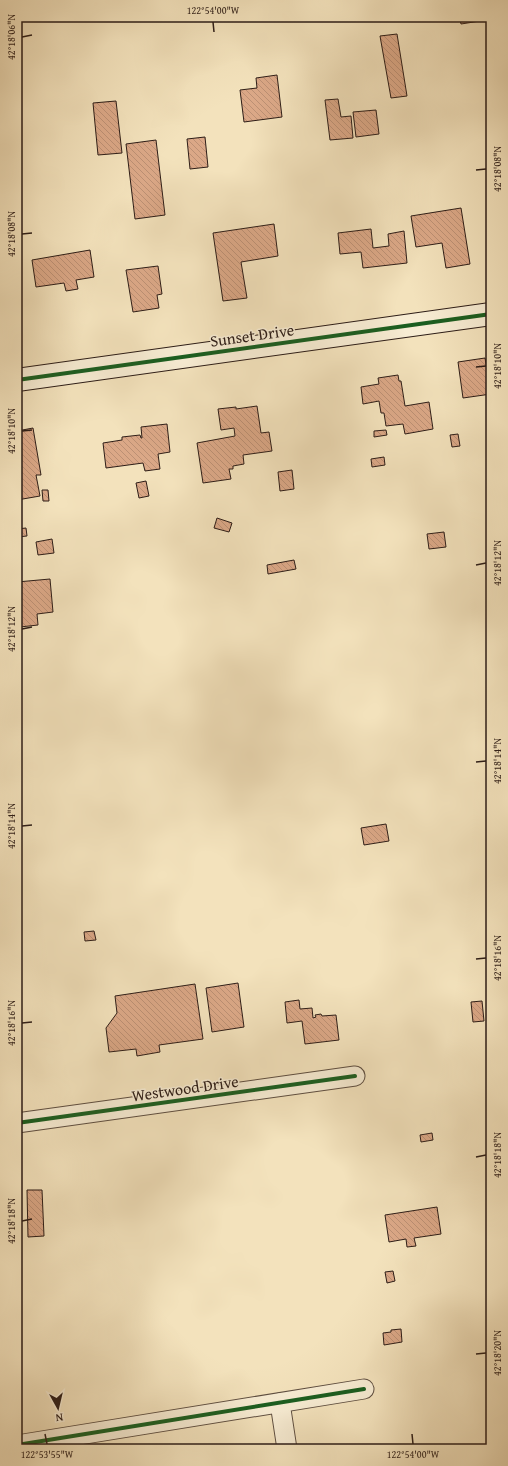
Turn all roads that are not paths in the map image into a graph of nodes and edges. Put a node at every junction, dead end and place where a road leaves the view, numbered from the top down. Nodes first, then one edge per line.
1 (491, 314) edge
2 (17, 380) edge
3 (356, 1076) dead end
4 (17, 1123) edge
5 (364, 1389) dead end
6 (280, 1404) junction
7 (17, 1445) edge
8 (287, 1449) edge

1 - 2 street, Sunset Drive
3 - 4 street, Westwood Drive
5 - 6 street
6 - 7 street
6 - 8 street

